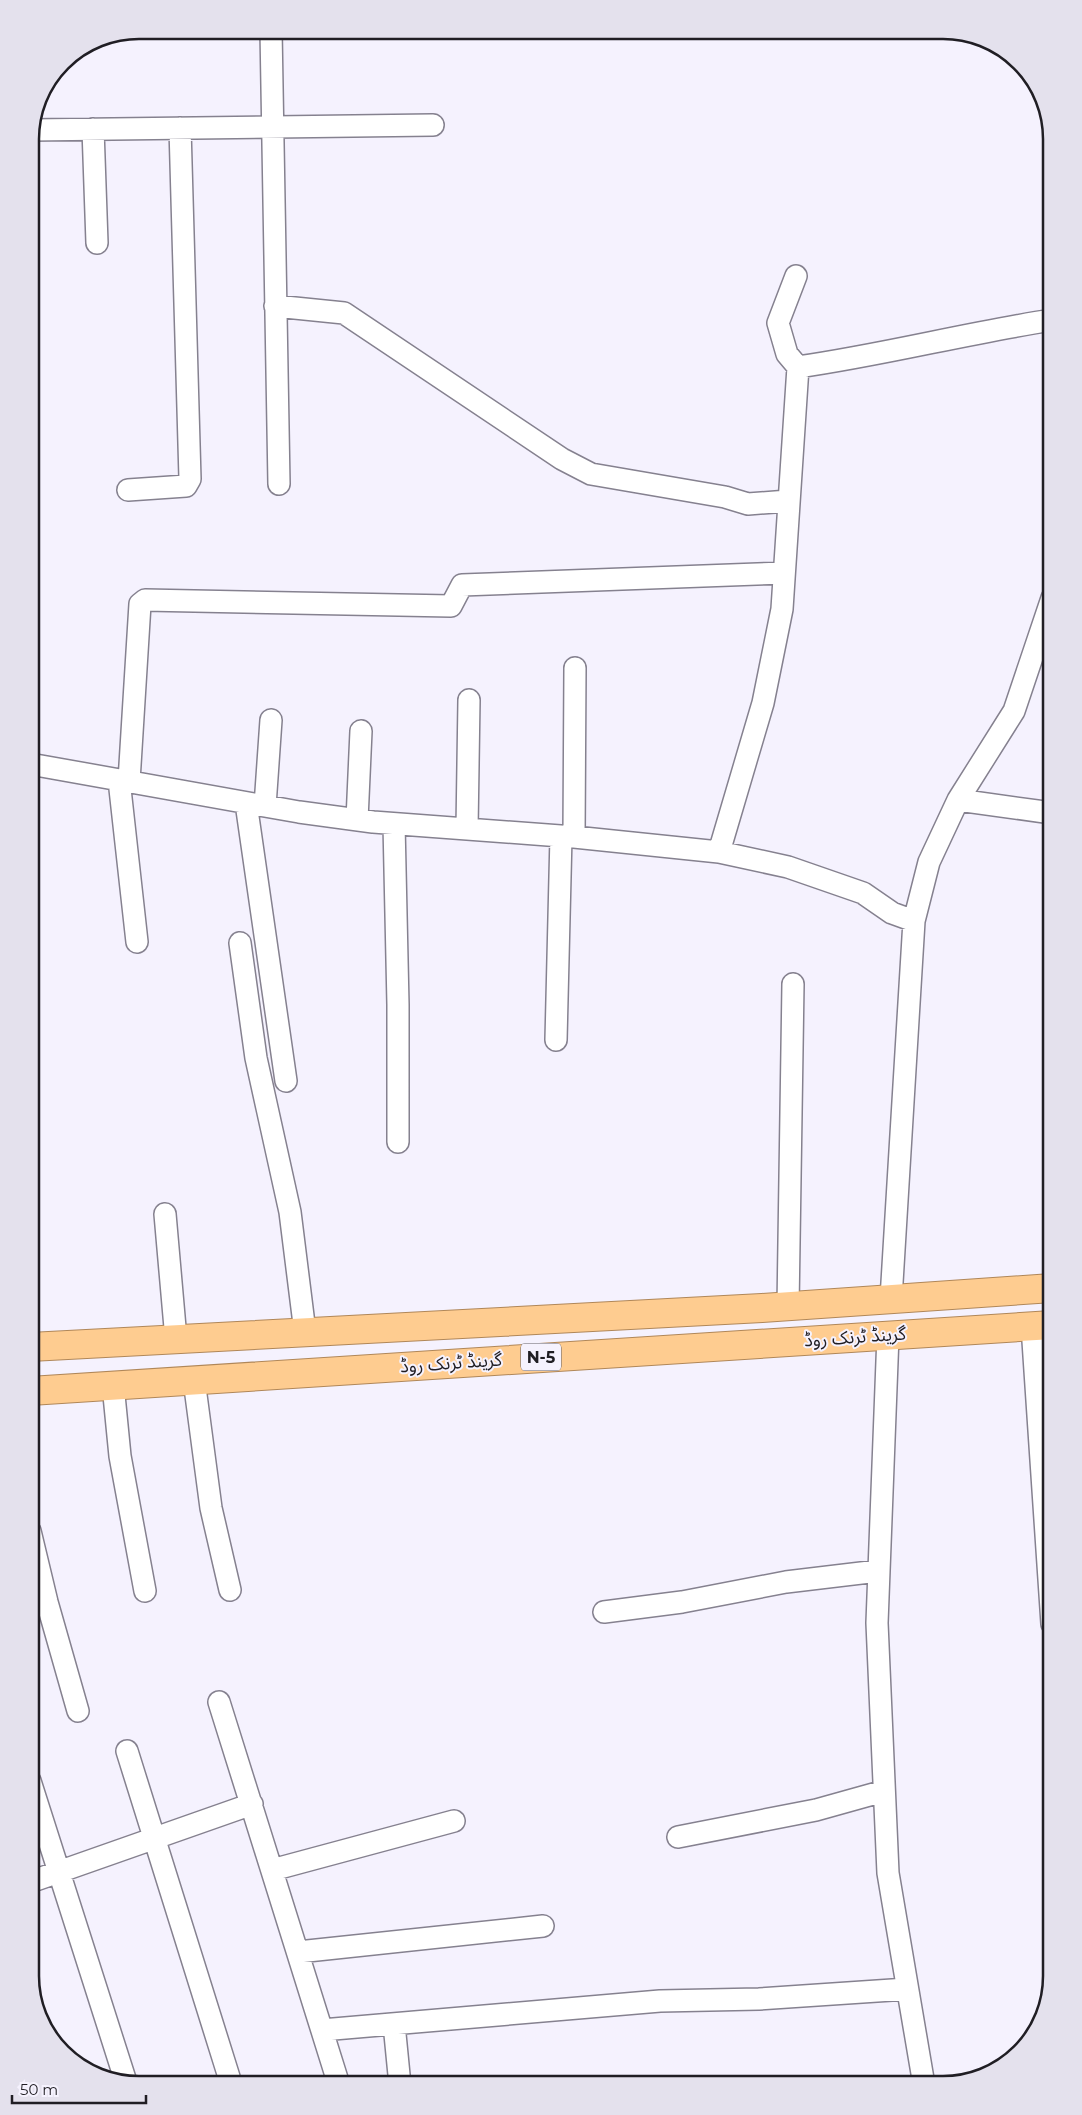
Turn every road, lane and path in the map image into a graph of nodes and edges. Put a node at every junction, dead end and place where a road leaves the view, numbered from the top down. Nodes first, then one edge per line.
1 (271, 39) edge
2 (272, 126) junction
3 (433, 126) dead end
4 (180, 128) junction
5 (93, 129) junction
6 (39, 130) edge
7 (97, 243) dead end
8 (796, 276) dead end
9 (275, 306) junction
10 (1043, 321) edge
11 (798, 367) junction
12 (278, 484) dead end
13 (128, 490) dead end
14 (788, 501) junction
15 (784, 574) junction
16 (1043, 625) edge
17 (575, 668) dead end
18 (469, 700) dead end
19 (270, 720) dead end
20 (361, 731) dead end
21 (39, 766) edge
22 (124, 781) junction
23 (958, 800) junction
24 (255, 804) junction
25 (1043, 812) edge
26 (357, 820) junction
27 (394, 829) junction
28 (468, 829) junction
29 (567, 836) junction
30 (719, 852) junction
31 (914, 921) junction
32 (137, 942) dead end
33 (240, 943) dead end
34 (794, 984) dead end
35 (398, 997) dead end
36 (556, 1040) dead end
37 (286, 1080) dead end
38 (398, 1142) dead end
39 (165, 1214) dead end
40 (1043, 1289) edge
41 (891, 1299) junction
42 (788, 1306) junction
43 (1042, 1325) edge
44 (305, 1332) junction
45 (888, 1336) junction
46 (176, 1339) junction
47 (39, 1347) edge
48 (1043, 1355) edge
49 (194, 1380) junction
50 (113, 1385) junction
51 (39, 1390) edge
52 (39, 1569) edge
53 (878, 1571) junction
54 (230, 1590) dead end
55 (145, 1591) dead end
56 (604, 1612) dead end
57 (219, 1702) dead end
58 (78, 1710) dead end
59 (127, 1751) dead end
60 (884, 1791) junction
61 (252, 1804) junction
62 (39, 1810) edge
63 (454, 1821) dead end
64 (154, 1836) junction
65 (678, 1837) dead end
66 (272, 1870) junction
67 (59, 1872) junction
68 (39, 1879) edge
69 (543, 1926) dead end
70 (298, 1952) junction
71 (907, 1989) junction
72 (394, 2024) junction
73 (322, 2030) junction
74 (124, 2075) edge
75 (229, 2076) edge
76 (336, 2076) edge
77 (399, 2076) edge
78 (922, 2076) edge

1 - 2 street
2 - 3 street
2 - 4 street
2 - 9 street
4 - 5 street
4 - 13 street
5 - 6 street
5 - 7 street
8 - 11 street
9 - 12 street
9 - 14 street
10 - 11 street
11 - 14 street
14 - 15 street
15 - 22 street
15 - 30 street
16 - 23 street
17 - 29 street
18 - 28 street
19 - 24 street
20 - 26 street
21 - 22 street
22 - 24 street
22 - 32 street
23 - 25 street
23 - 31 street
24 - 26 street
24 - 37 street
26 - 27 street
27 - 28 street
27 - 35 street
27 - 38 street
28 - 29 street
29 - 30 street
29 - 36 street
30 - 31 street
31 - 41 street
33 - 44 street
34 - 42 street
39 - 46 street
40 - 41 highway, گرینڈ ٹرنک روڈ / N-5
41 - 42 highway, گرینڈ ٹرنک روڈ / N-5
42 - 44 highway, گرینڈ ٹرنک روڈ / N-5
43 - 45 highway, گرینڈ ٹرنک روڈ / N-5
43 - 48 street
44 - 46 highway, گرینڈ ٹرنک روڈ / N-5
45 - 49 highway, گرینڈ ٹرنک روڈ / N-5
45 - 53 street
46 - 47 highway, گرینڈ ٹرنک روڈ / N-5
49 - 50 highway, گرینڈ ٹرنک روڈ / N-5
49 - 54 street
50 - 51 highway, گرینڈ ٹرنک روڈ / N-5
50 - 55 street
52 - 58 street
53 - 56 street
53 - 60 street
57 - 61 street
59 - 64 street
60 - 65 street
60 - 71 street
61 - 64 street
61 - 66 street
62 - 67 street
63 - 66 street
64 - 67 street
64 - 75 street
66 - 70 street
67 - 68 street
67 - 74 street
69 - 70 street
70 - 73 street
71 - 72 street
71 - 78 street
72 - 73 street
72 - 77 street
73 - 76 street

